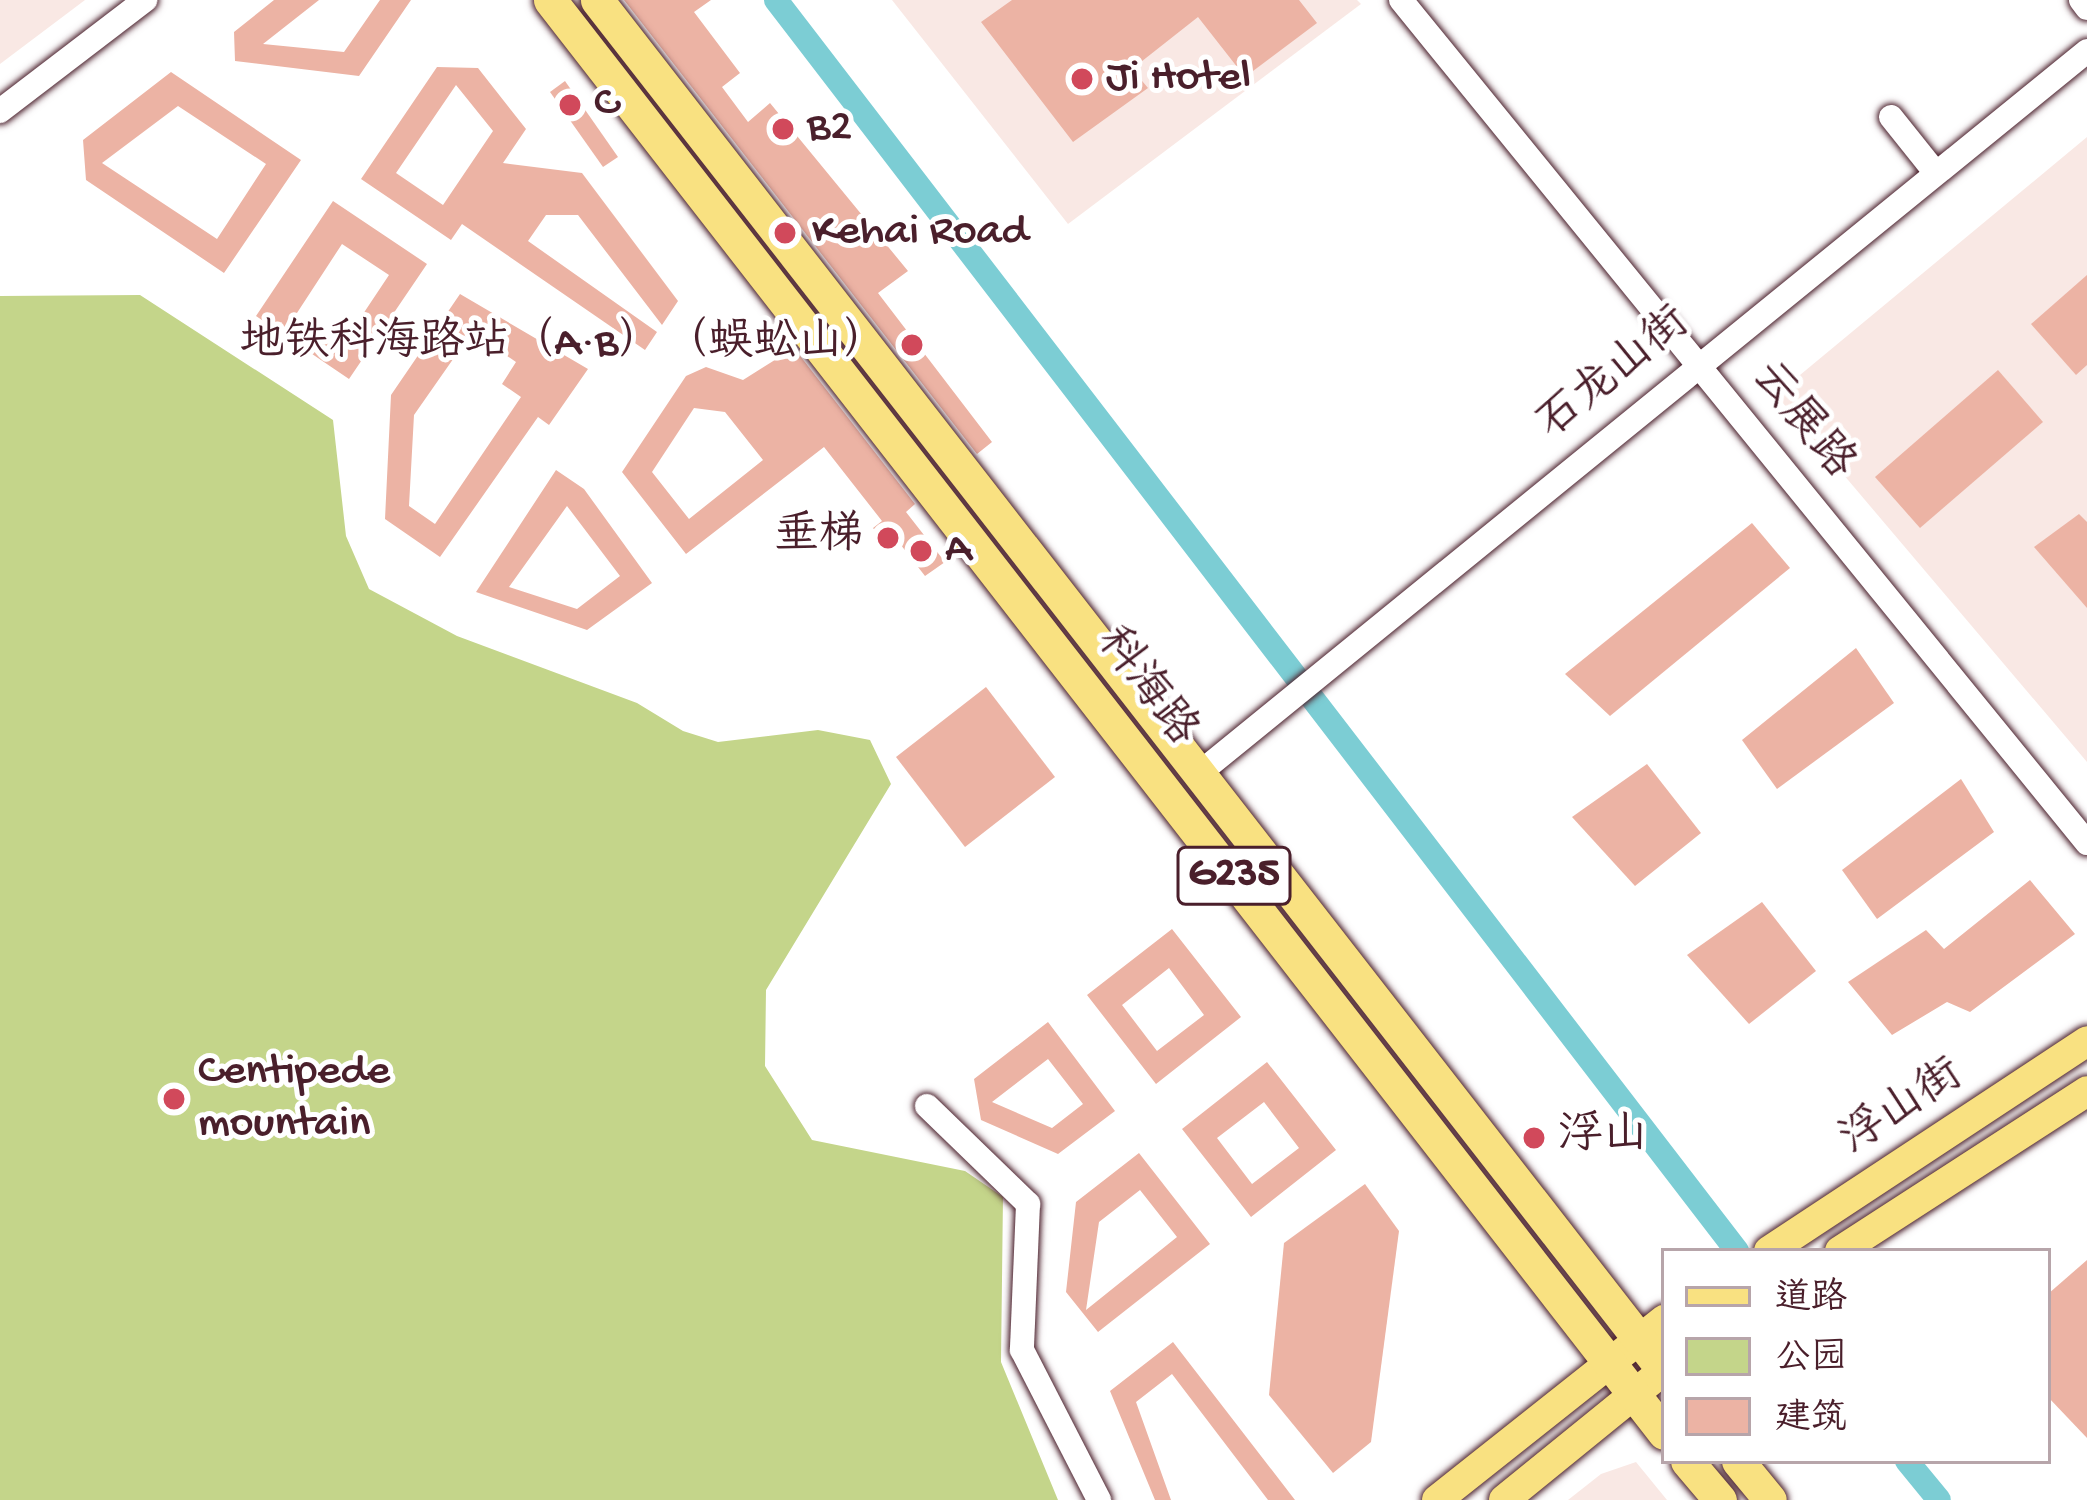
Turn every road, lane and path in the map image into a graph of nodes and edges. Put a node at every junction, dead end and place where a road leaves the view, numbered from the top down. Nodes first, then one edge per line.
1 (145, 0) edge
2 (550, 0) edge
3 (596, 0) edge
4 (1401, 0) edge
5 (2080, 0) edge
6 (2087, 8) edge
7 (2087, 51) edge
8 (0, 111) edge
9 (1891, 117) dead end
10 (1935, 172) junction
11 (1697, 362) junction
12 (1202, 771) junction
13 (2087, 843) edge
14 (2087, 1041) edge
15 (2087, 1091) edge
16 (928, 1106) dead end
17 (1779, 1244) edge
18 (1845, 1248) edge
19 (1653, 1327) edge
20 (1661, 1358) edge
21 (1611, 1359) junction
22 (1661, 1372) edge
23 (1631, 1394) junction
24 (1661, 1429) edge
25 (1690, 1464) edge
26 (1740, 1464) edge
27 (1099, 1500) edge
28 (1437, 1500) edge
29 (1504, 1500) edge
30 (1720, 1500) edge
31 (1770, 1500) edge

1 - 8 street
2 - 21 highway, 科海路 / G235
3 - 12 highway, 科海路 / G235
4 - 11 street, 云展路
5 - 6 street
7 - 10 street, 石龙山街
9 - 10 street
10 - 11 street, 石龙山街
11 - 12 street, 石龙山街
11 - 13 street, 云展路
12 - 19 highway, 科海路 / G235
14 - 17 main road, 浮山街
15 - 18 main road, 浮山街
16 - 27 street
19 - 20 highway, 科海路 / G235
19 - 21 main road
21 - 23 highway, 科海路 / G235
21 - 28 main road
22 - 23 main road
23 - 24 highway, 科海路 / G235
23 - 29 main road
25 - 30 highway
26 - 31 highway

